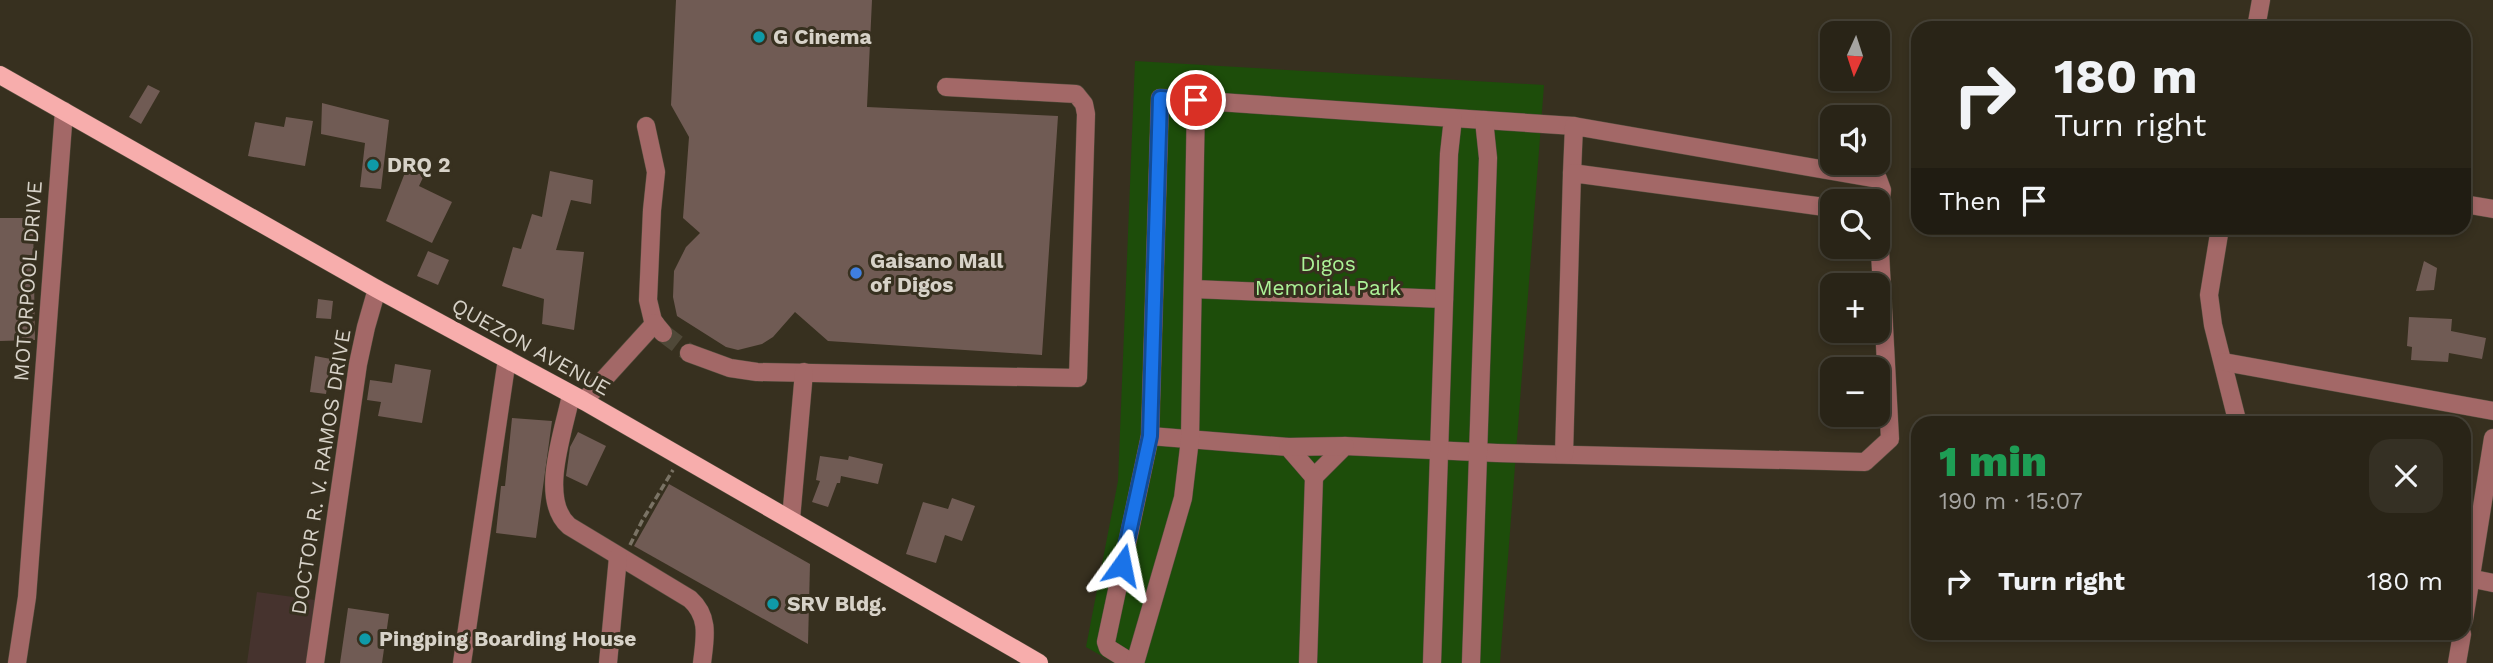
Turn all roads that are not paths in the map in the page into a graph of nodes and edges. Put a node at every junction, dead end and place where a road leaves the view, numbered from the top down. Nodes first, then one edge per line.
1 (2261, 0) edge
2 (2257, 21) edge
3 (0, 75) edge
4 (946, 87) dead end
5 (1196, 100) junction
6 (64, 111) junction
7 (1453, 118) junction
8 (1484, 120) junction
9 (646, 126) dead end
10 (1574, 126) junction
11 (1572, 173) junction
12 (1882, 189) edge
13 (2471, 205) edge
14 (1820, 206) edge
15 (2493, 209) edge
16 (2219, 235) edge
17 (1880, 259) edge
18 (377, 289) junction
19 (1193, 289) junction
20 (1444, 299) junction
21 (689, 353) tunnel mouth
22 (507, 359) junction
23 (2224, 362) junction
24 (804, 372) junction
25 (577, 398) junction
26 (2493, 411) edge
27 (2236, 416) edge
28 (1150, 436) junction
29 (2493, 438) edge
30 (1190, 439) junction
31 (1345, 446) junction
32 (1287, 447) junction
33 (1439, 450) junction
34 (1478, 452) junction
35 (1564, 454) junction
36 (1314, 477) junction
37 (791, 519) junction
38 (2471, 556) edge
39 (621, 558) junction
40 (2471, 578) edge
41 (2493, 583) edge
42 (2461, 640) edge
43 (17, 663) edge
44 (315, 663) edge
45 (462, 663) edge
46 (608, 663) edge
47 (702, 663) edge
48 (1039, 663) edge
49 (1134, 663) edge
50 (1308, 663) edge
51 (1432, 663) edge
52 (1471, 663) edge
53 (2457, 663) edge

1 - 2 street
3 - 6 main road, QUEZON AVENUE
4 - 24 street
5 - 7 street
5 - 19 street
5 - 28 street
6 - 18 main road, QUEZON AVENUE
6 - 43 street, MOTORPOOL DRIVE
7 - 8 street
7 - 20 street
8 - 10 street
8 - 34 street
9 - 25 street
10 - 11 street
10 - 12 street
11 - 14 street
11 - 35 street
13 - 15 street
16 - 23 street
17 - 35 street
18 - 22 main road, QUEZON AVENUE
18 - 44 street, DOCTOR R. V. RAMOS DRIVE
19 - 20 street
19 - 30 street
20 - 33 street
21 - 24 street
22 - 25 main road, QUEZON AVENUE
22 - 45 street
23 - 26 street
23 - 27 street
24 - 37 street
25 - 37 main road, QUEZON AVENUE
25 - 39 street
28 - 30 street
28 - 49 street
29 - 38 street
30 - 32 street
30 - 49 street
31 - 32 street
31 - 33 street
31 - 36 street
32 - 36 street
33 - 34 street
33 - 51 street
34 - 35 street
34 - 52 street
36 - 50 street
37 - 48 main road, QUEZON AVENUE
39 - 46 street
39 - 47 street
40 - 41 street
42 - 53 street

